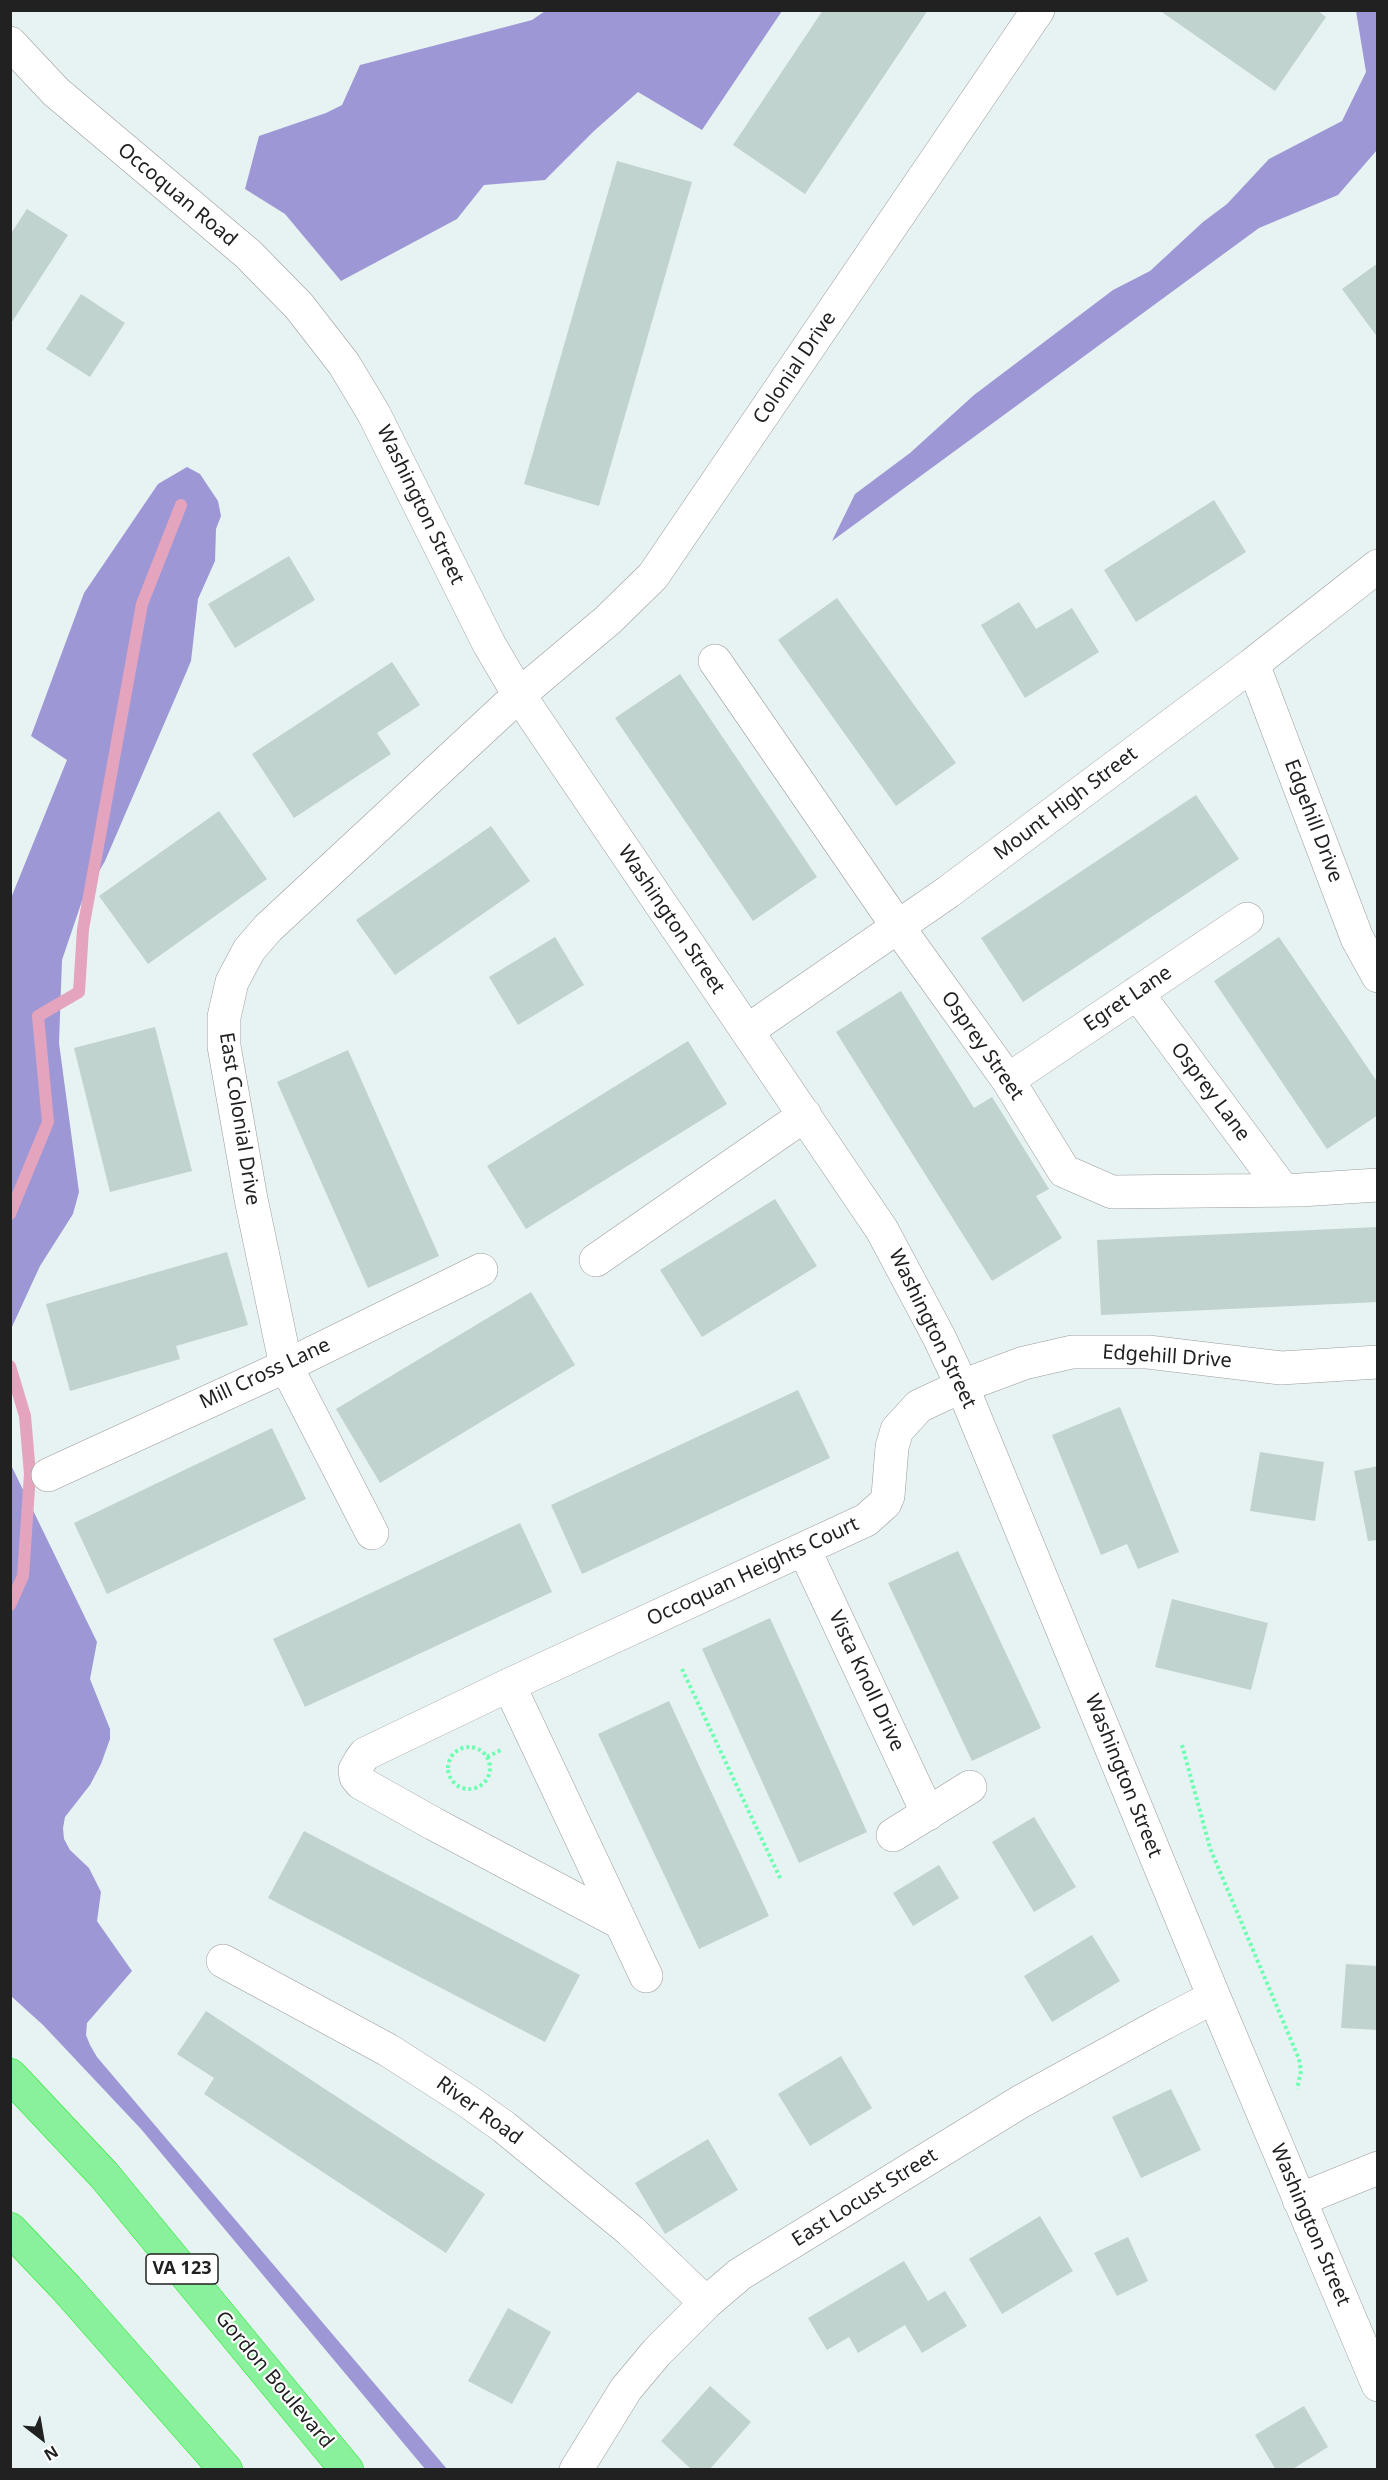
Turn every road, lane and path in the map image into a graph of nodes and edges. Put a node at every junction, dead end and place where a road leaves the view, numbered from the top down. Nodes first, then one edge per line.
1 (1038, 10) edge
2 (10, 43) edge
3 (336, 353) joint
4 (1377, 566) edge
5 (715, 661) dead end
6 (1253, 664) junction
7 (519, 695) junction
8 (1247, 919) dead end
9 (897, 927) junction
10 (1377, 976) edge
11 (1137, 993) junction
12 (747, 1031) junction
13 (1008, 1080) junction
14 (805, 1115) junction
15 (1377, 1185) edge
16 (1283, 1190) junction
17 (596, 1260) dead end
18 (482, 1270) dead end
19 (1377, 1362) edge
20 (286, 1365) junction
21 (963, 1386) junction
22 (48, 1475) dead end
23 (372, 1533) dead end
24 (804, 1549) junction
25 (682, 1669) dead end
26 (510, 1685) junction
27 (1182, 1745) dead end
28 (487, 1757) joint
29 (970, 1787) dead end
30 (928, 1814) junction
31 (893, 1835) dead end
32 (781, 1880) dead end
33 (621, 1923) junction
34 (223, 1961) dead end
35 (646, 1976) dead end
36 (1214, 1997) junction
37 (10, 2075) edge
38 (1297, 2089) dead end
39 (1377, 2168) edge
40 (1299, 2200) junction
41 (10, 2229) edge
42 (706, 2303) junction
43 (1377, 2385) edge
44 (226, 2469) edge
45 (347, 2469) edge
46 (576, 2469) edge

1 - 7 street, Colonial Drive
2 - 3 street, Occoquan Road
3 - 7 street, Washington Street
4 - 6 street, Mount High Street
5 - 9 street, Osprey Street
6 - 9 street, Mount High Street
6 - 10 street, Edgehill Drive
7 - 12 street, Washington Street
7 - 20 street, East Colonial Drive
8 - 11 street, Egret Lane
9 - 12 street, Mount High Street
9 - 13 street, Osprey Street
11 - 13 street, Egret Lane
11 - 16 street, Osprey Lane
12 - 14 street, Washington Street
13 - 16 street, Osprey Street
14 - 17 street
14 - 21 street, Washington Street
15 - 16 street, Osprey Street
18 - 20 street, Mill Cross Lane
19 - 21 street, Edgehill Drive
20 - 22 street, Mill Cross Lane
20 - 23 street, East Colonial Drive
21 - 24 street, Occoquan Heights Court
21 - 36 street, Washington Street
24 - 26 street, Occoquan Heights Court
24 - 30 street, Vista Knoll Drive
25 - 32 path
26 - 33 street
26 - 33 street, Occoquan Heights Court
27 - 38 path
28 - 28 path
29 - 30 street
30 - 31 street
33 - 35 street
34 - 42 street, River Road
36 - 40 street, Washington Street
36 - 42 street, East Locust Street
37 - 45 highway, Gordon Boulevard / VA 123
39 - 40 street
40 - 43 street, Washington Street
41 - 44 highway
42 - 46 street, East Locust Street

